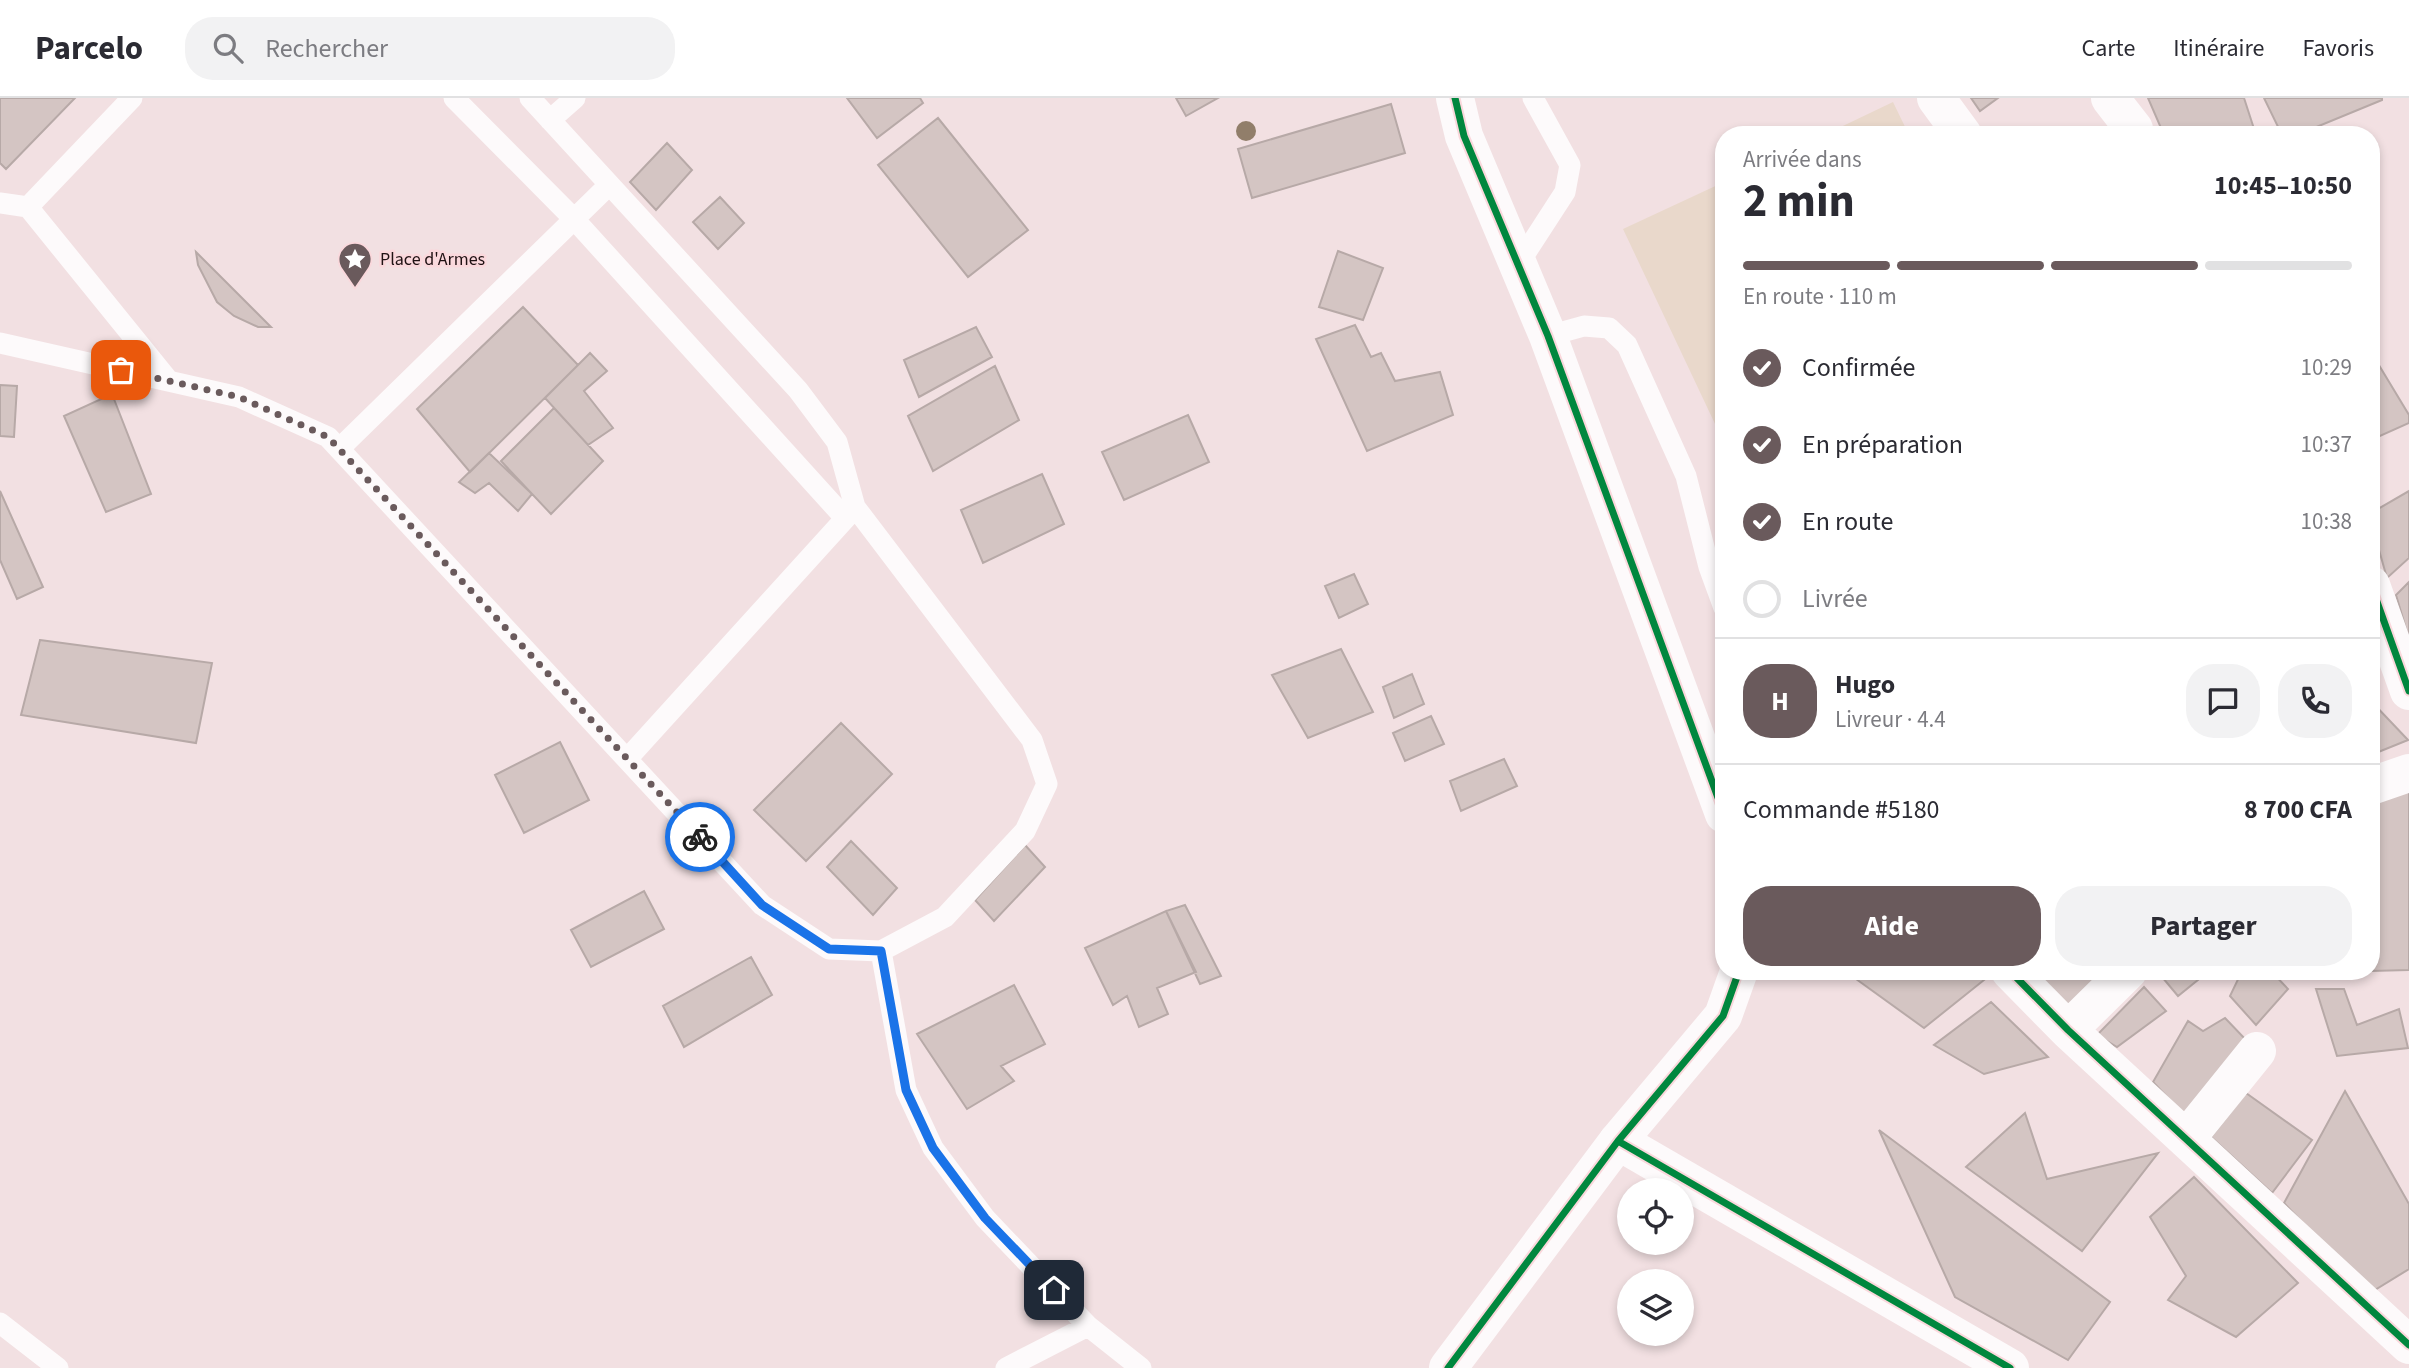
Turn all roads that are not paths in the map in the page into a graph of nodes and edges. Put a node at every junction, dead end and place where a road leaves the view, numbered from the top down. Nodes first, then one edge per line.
1 (132, 98) edge
2 (454, 98) edge
3 (530, 98) edge
4 (575, 98) edge
5 (1455, 98) edge
6 (1533, 98) edge
7 (1936, 98) edge
8 (2110, 98) edge
9 (550, 120) junction
10 (1956, 126) edge
11 (2132, 126) edge
12 (609, 185) junction
13 (0, 203) edge
14 (28, 207) junction
15 (574, 219) junction
16 (1517, 266) junction
17 (1548, 337) junction
18 (0, 343) edge
19 (169, 381) junction
20 (339, 449) junction
21 (850, 512) junction
22 (1715, 583) edge
23 (2380, 610) edge
24 (2409, 691) edge
25 (626, 759) junction
26 (2409, 773) edge
27 (2380, 783) edge
28 (1715, 790) edge
29 (881, 951) junction
30 (1736, 980) edge
31 (2019, 980) edge
32 (2119, 980) edge
33 (2068, 1030) junction
34 (2257, 1051) dead end
35 (2186, 1139) junction
36 (1618, 1141) junction
37 (0, 1323) edge
38 (1088, 1326) junction
39 (2409, 1345) edge
40 (58, 1368) edge
41 (1006, 1368) edge
42 (1141, 1368) edge
43 (1448, 1368) edge
44 (2010, 1368) edge

1 - 14 lane
2 - 15 lane
3 - 9 lane
4 - 9 lane
5 - 16 street
6 - 16 lane
7 - 10 street
8 - 11 street
9 - 12 lane
12 - 15 lane
12 - 21 lane
13 - 14 lane
14 - 19 lane
15 - 20 lane
15 - 21 lane
16 - 17 street
17 - 22 lane
17 - 28 street
18 - 19 lane
19 - 20 lane
20 - 25 lane
21 - 25 lane
21 - 29 lane
23 - 24 street
25 - 29 lane
26 - 27 street
29 - 38 lane
30 - 36 street
31 - 33 street
32 - 33 street
33 - 35 street
34 - 35 street
35 - 39 street
36 - 43 street
36 - 44 street
37 - 40 lane
38 - 41 lane
38 - 42 lane

